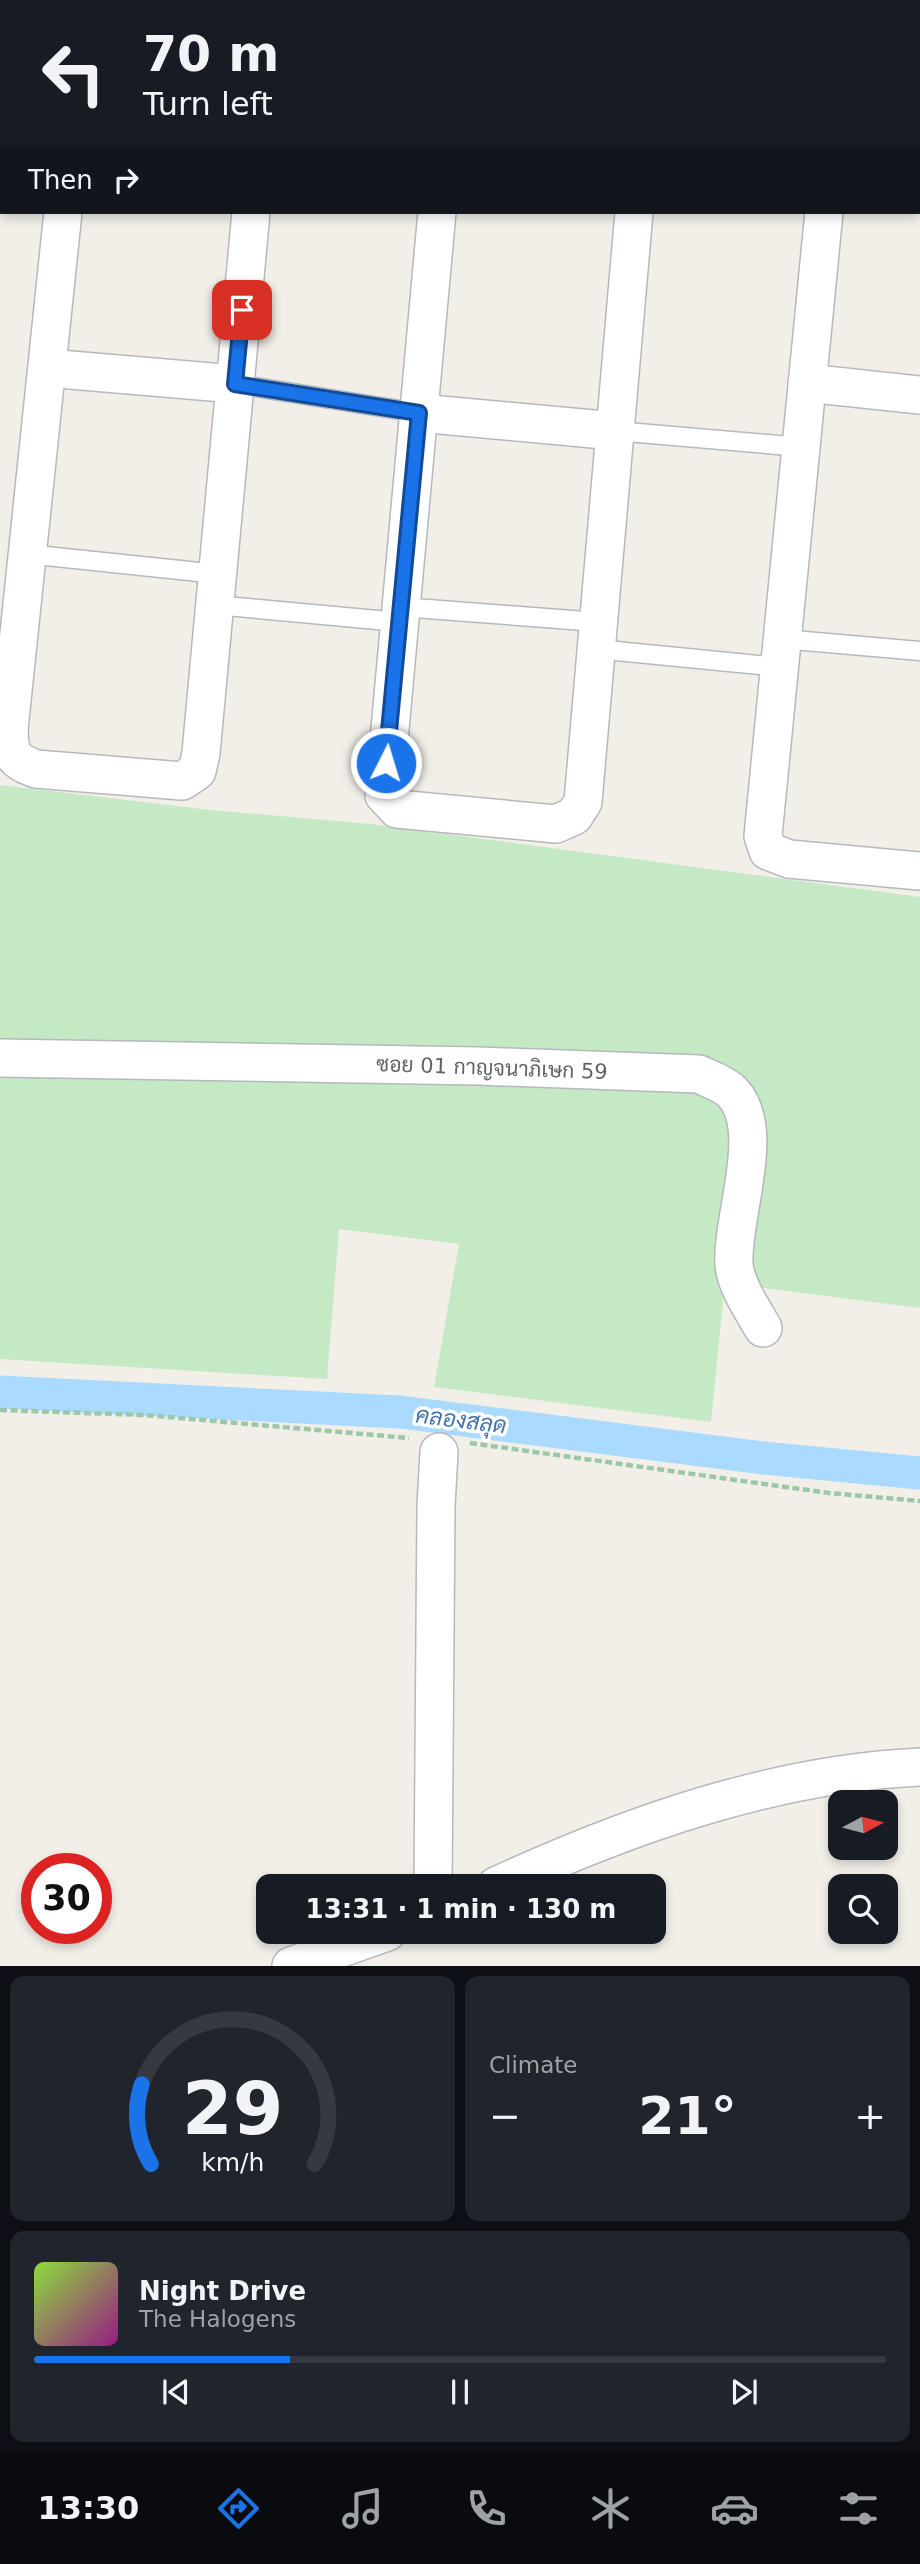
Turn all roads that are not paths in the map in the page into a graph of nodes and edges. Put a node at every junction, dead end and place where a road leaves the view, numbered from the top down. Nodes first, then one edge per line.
1 (63, 214) edge
2 (251, 214) edge
3 (437, 214) edge
4 (634, 214) edge
5 (824, 214) edge
6 (47, 368) junction
7 (807, 383) junction
8 (235, 384) junction
9 (920, 395) edge
10 (419, 413) junction
11 (615, 431) junction
12 (801, 447) junction
13 (27, 554) junction
14 (217, 589) junction
15 (400, 615) junction
16 (597, 636) junction
17 (920, 651) edge
18 (781, 653) junction
19 (920, 870) edge
20 (0, 1058) edge
21 (764, 1328) dead end
22 (439, 1451) dead end
23 (920, 1767) edge
24 (433, 1874) edge
25 (522, 1874) edge
26 (352, 1944) edge
27 (291, 1965) edge

1 - 6 street
2 - 8 street
3 - 10 street
4 - 11 street
5 - 7 street
6 - 8 street
6 - 13 street
7 - 9 street
7 - 12 street
8 - 10 lane
8 - 14 street
10 - 11 street
10 - 15 street
11 - 12 lane
11 - 16 street
12 - 18 street
13 - 14 lane
13 - 14 street
14 - 15 lane
15 - 16 lane
15 - 16 street
16 - 18 lane
17 - 18 lane
18 - 19 street
20 - 21 street, ซอย 01 กาญจนาภิเษก 59
22 - 24 street
23 - 25 street
26 - 27 street

